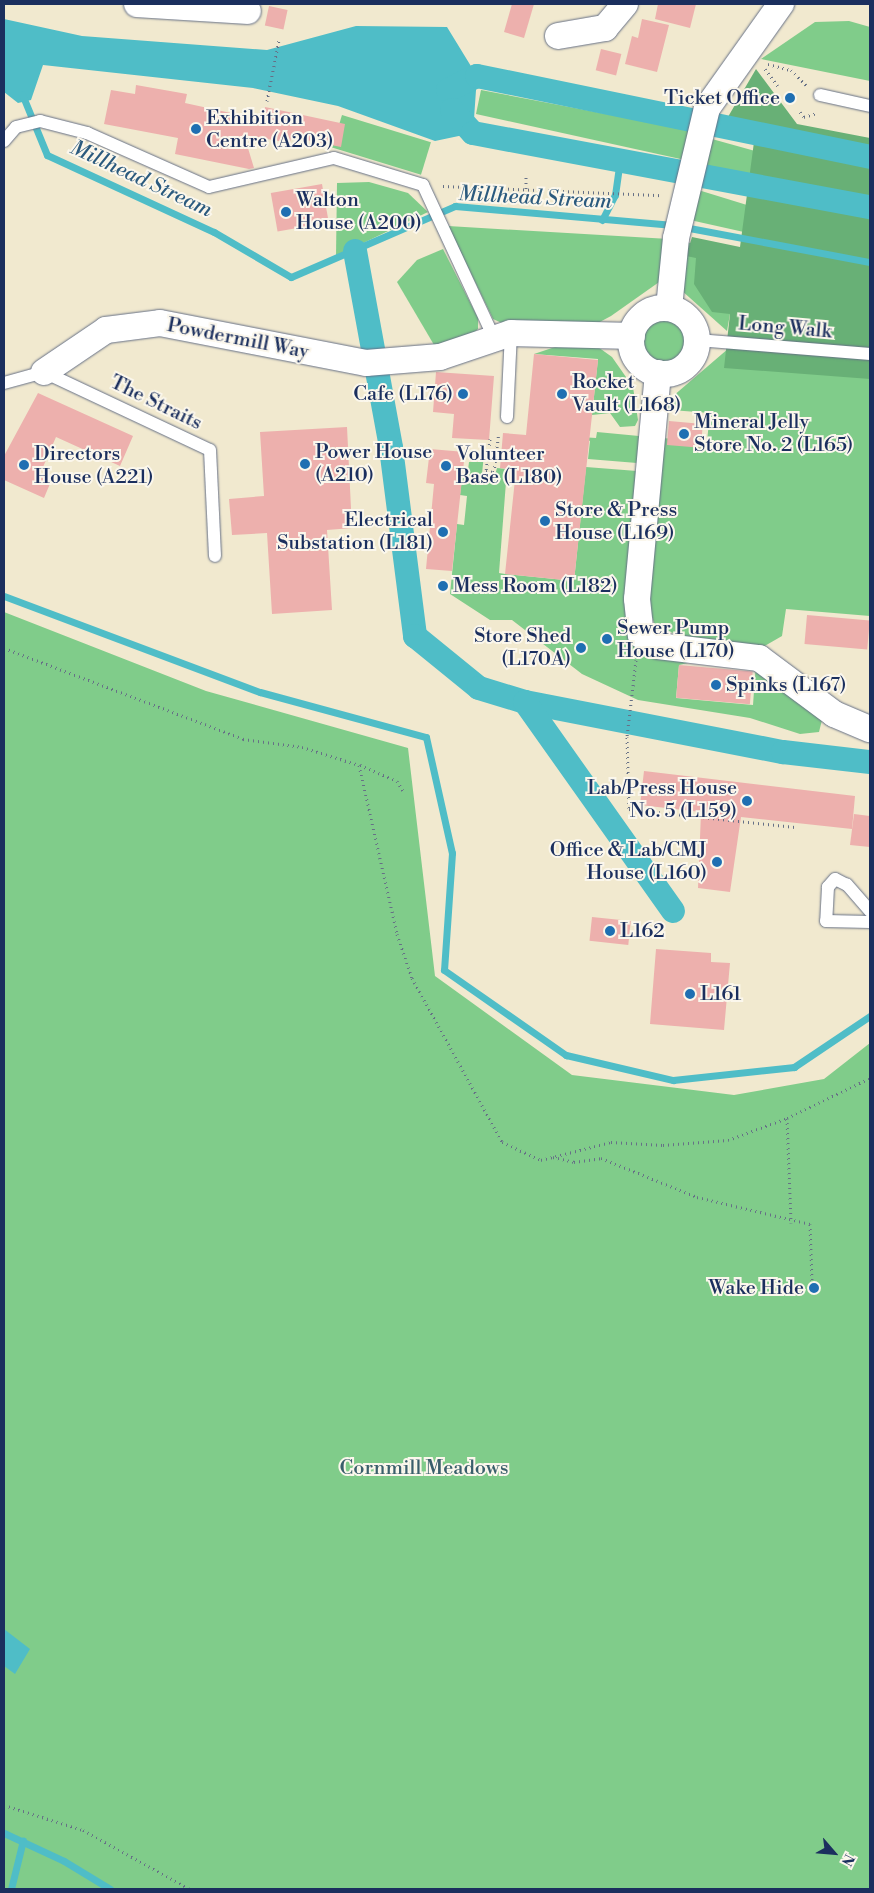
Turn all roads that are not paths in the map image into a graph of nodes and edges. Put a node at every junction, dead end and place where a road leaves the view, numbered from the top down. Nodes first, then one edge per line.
1 (137, 4) edge
2 (625, 4) edge
3 (780, 4) edge
4 (163, 6) edge
5 (248, 11) dead end
6 (558, 36) dead end
7 (817, 95) road end
8 (870, 106) edge
9 (4, 141) edge
10 (669, 308) junction
11 (502, 335) junction
12 (632, 336) junction
13 (697, 340) junction
14 (870, 354) edge
15 (44, 372) junction
16 (658, 373) junction
17 (4, 383) edge
18 (507, 417) dead end
19 (214, 556) dead end
20 (870, 728) edge
21 (870, 911) edge
22 (870, 922) edge

1 - 4 street
2 - 6 street
3 - 10 street
4 - 5 street
7 - 8 lane
9 - 11 lane
10 - 12 street
10 - 13 street
11 - 12 street, Powdermill Way
11 - 15 street, Powdermill Way
11 - 18 lane
12 - 16 street
13 - 14 lane, Long Walk
13 - 16 street
15 - 17 lane, Powdermill Way
15 - 19 lane, The Straits
16 - 20 street
21 - 22 lane

